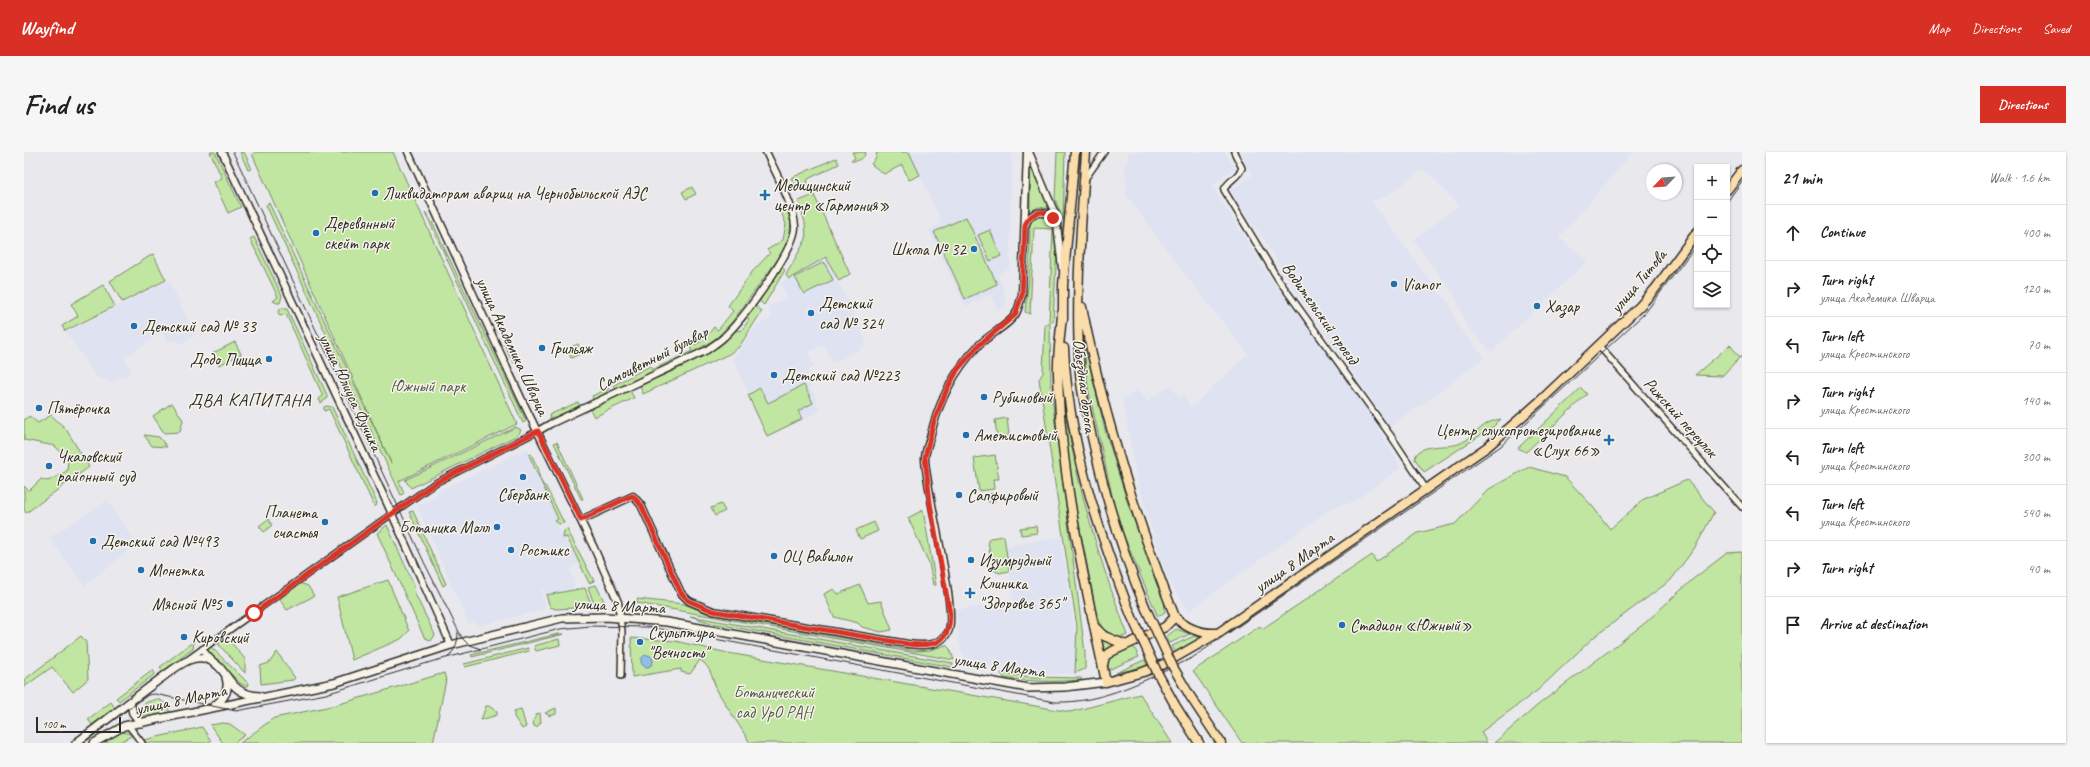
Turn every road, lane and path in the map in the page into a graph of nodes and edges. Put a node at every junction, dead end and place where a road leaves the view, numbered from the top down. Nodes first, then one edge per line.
1 (222, 152) edge
2 (408, 152) edge
3 (766, 152) edge
4 (1028, 152) edge
5 (1075, 152) edge
6 (1086, 152) edge
7 (1104, 152) edge
8 (1234, 152) edge
9 (1742, 170) edge
10 (1084, 180) junction
11 (1730, 186) edge
12 (1025, 225) junction
13 (1058, 228) junction
14 (1694, 236) edge
15 (1077, 283) junction
16 (1063, 285) junction
17 (1062, 313) junction
18 (1599, 346) junction
19 (538, 431) junction
20 (1426, 489) junction
21 (1742, 507) edge
22 (392, 513) junction
23 (581, 520) junction
24 (620, 617) junction
25 (1175, 617) junction
26 (1094, 626) junction
27 (1218, 633) junction
28 (451, 645) junction
29 (1126, 645) junction
30 (202, 649) junction
31 (186, 661) junction
32 (213, 662) junction
33 (1103, 666) junction
34 (224, 674) junction
35 (621, 676) dead end
36 (1106, 682) junction
37 (278, 695) junction
38 (130, 702) junction
39 (213, 706) junction
40 (141, 723) junction
41 (128, 725) junction
42 (76, 743) edge
43 (94, 743) edge
44 (142, 743) edge
45 (1199, 743) edge
46 (1221, 743) edge

1 - 22 street, улица Юлиуса Фучика
2 - 19 street, улица Академика Шварца
3 - 19 street, Самоцветный бульвар
4 - 12 street
4 - 13 street
5 - 16 main road, Объездная дорога
6 - 10 main road, Объездная дорога
7 - 10 street
8 - 20 street, Водительский проезд
9 - 11 main road
10 - 15 main road, Объездная дорога
12 - 13 street
12 - 23 street
13 - 16 street
14 - 18 main road, улица Титова
15 - 25 main road
15 - 46 main road, Объездная дорога, bridge
16 - 17 main road, Объездная дорога
17 - 26 main road
17 - 45 main road, Объездная дорога, bridge
18 - 20 main road, улица 8 Марта
18 - 21 street, Рижский переулок
19 - 22 street, улица 8 Марта
19 - 23 street, улица Академика Шварца
20 - 27 main road, улица 8 Марта
22 - 28 street, улица Юлиуса Фучика
22 - 30 street, улица 8 Марта
23 - 24 street, улица Академика Шварца
24 - 28 main road, улица 8 Марта
24 - 35 street
24 - 36 main road, улица 8 Марта
25 - 27 main road
25 - 29 main road
26 - 29 main road
26 - 33 main road
27 - 36 main road, улица 8 Марта
28 - 37 main road, улица 8 Марта
29 - 33 main road
30 - 31 street, улица 8 Марта
30 - 32 street
31 - 32 main road, улица 8 Марта
31 - 38 main road, улица 8 Марта
32 - 34 main road, улица 8 Марта
33 - 36 main road
34 - 37 main road, улица 8 Марта
34 - 39 main road
37 - 39 main road, улица 8 Марта
38 - 40 main road
38 - 42 main road, улица 8 Марта
39 - 40 main road, улица 8 Марта
40 - 41 main road, улица 8 Марта
41 - 43 main road, улица 8 Марта
41 - 44 street

